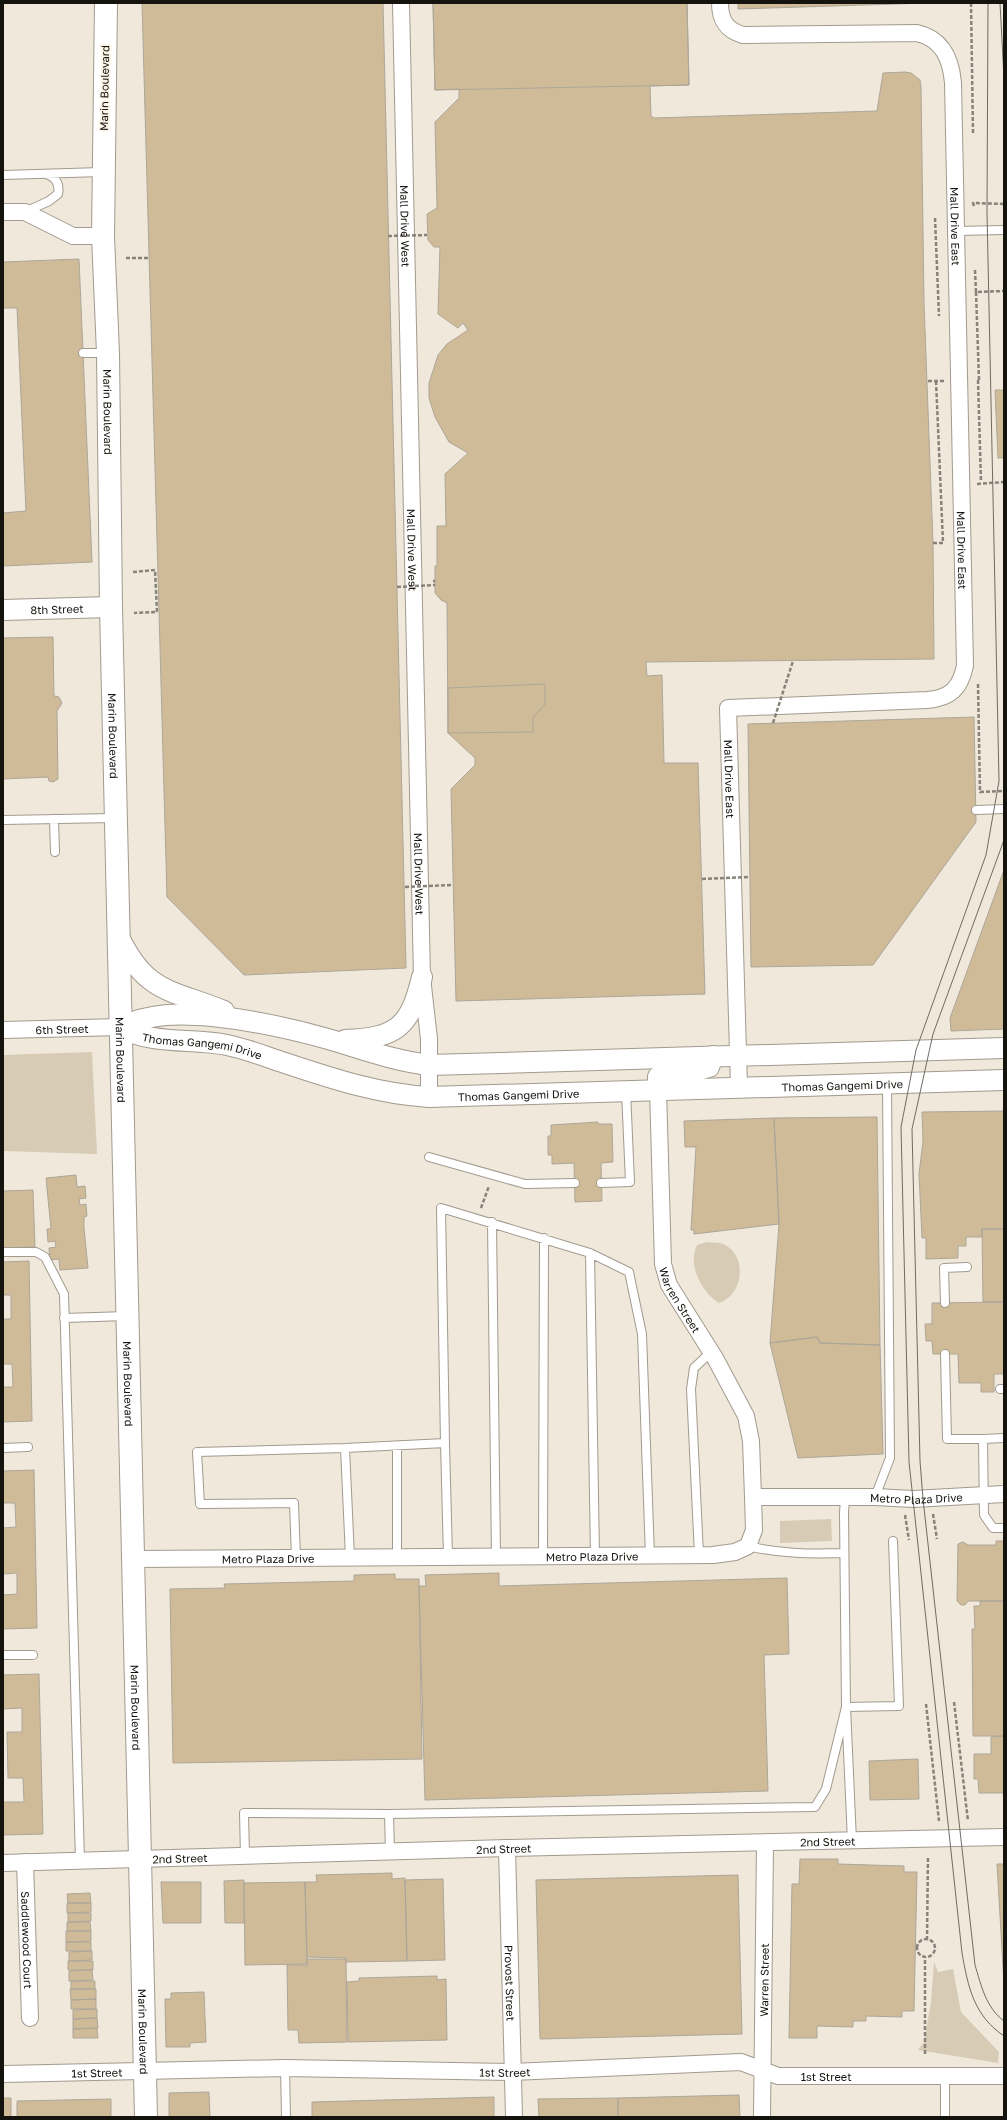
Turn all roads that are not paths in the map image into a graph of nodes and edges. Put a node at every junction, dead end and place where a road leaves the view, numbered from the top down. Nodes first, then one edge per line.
1 (106, 3) edge
2 (401, 3) edge
3 (720, 3) edge
4 (103, 172) junction
5 (46, 174) junction
6 (3, 175) edge
7 (3, 212) edge
8 (25, 212) junction
9 (1004, 230) edge
10 (956, 231) junction
11 (103, 236) junction
12 (83, 353) dead end
13 (108, 353) junction
14 (111, 607) junction
15 (3, 610) edge
16 (1004, 809) edge
17 (976, 810) dead end
18 (115, 818) junction
19 (54, 819) junction
20 (3, 820) edge
21 (55, 852) dead end
22 (118, 935) junction
23 (422, 977) junction
24 (245, 1019) junction
25 (120, 1027) junction
26 (3, 1030) edge
27 (327, 1039) junction
28 (1004, 1048) edge
29 (712, 1056) junction
30 (738, 1056) junction
31 (430, 1065) junction
32 (1004, 1080) edge
33 (887, 1083) junction
34 (739, 1087) junction
35 (658, 1089) junction
36 (626, 1091) junction
37 (429, 1097) junction
38 (429, 1157) dead end
39 (575, 1183) dead end
40 (601, 1183) dead end
41 (492, 1222) junction
42 (544, 1238) junction
43 (3, 1252) edge
44 (590, 1253) junction
45 (967, 1267) dead end
46 (945, 1303) dead end
47 (127, 1316) junction
48 (64, 1318) junction
49 (711, 1352) junction
50 (945, 1354) dead end
51 (984, 1438) junction
52 (1004, 1438) edge
53 (445, 1443) junction
54 (397, 1446) junction
55 (28, 1447) dead end
56 (3, 1448) edge
57 (345, 1448) junction
58 (1004, 1494) edge
59 (984, 1495) junction
60 (753, 1497) junction
61 (875, 1497) junction
62 (845, 1498) junction
63 (1004, 1528) edge
64 (893, 1541) dead end
65 (748, 1546) junction
66 (844, 1553) junction
67 (699, 1555) junction
68 (543, 1556) junction
69 (595, 1556) junction
70 (650, 1556) junction
71 (350, 1557) junction
72 (397, 1557) junction
73 (448, 1557) junction
74 (496, 1557) junction
75 (132, 1558) junction
76 (296, 1558) junction
77 (3, 1655) edge
78 (33, 1655) dead end
79 (846, 1706) junction
80 (389, 1814) junction
81 (1004, 1837) edge
82 (852, 1841) junction
83 (765, 1844) junction
84 (507, 1848) junction
85 (390, 1852) junction
86 (245, 1856) junction
87 (139, 1860) junction
88 (80, 1861) junction
89 (25, 1862) junction
90 (3, 1863) edge
91 (30, 2018) dead end
92 (285, 2068) junction
93 (762, 2070) junction
94 (145, 2071) junction
95 (512, 2072) junction
96 (3, 2074) edge
97 (1004, 2076) edge
98 (946, 2077) junction
99 (146, 2117) edge
100 (286, 2117) edge
101 (514, 2117) edge
102 (762, 2117) edge
103 (945, 2117) edge

1 - 4 main road, Marin Boulevard
2 - 23 street, Mall Drive West
3 - 10 street, Mall Drive East
4 - 5 lane
4 - 11 main road, Marin Boulevard
5 - 6 lane
5 - 8 lane
7 - 8 street
8 - 11 street
9 - 10 lane
10 - 30 street, Mall Drive East
11 - 13 main road, Marin Boulevard
12 - 13 lane
13 - 14 main road, Marin Boulevard
14 - 15 street, 8th Street
14 - 18 main road, Marin Boulevard
16 - 17 lane
18 - 19 lane
18 - 22 main road, Marin Boulevard
19 - 20 lane
19 - 21 lane
22 - 24 street
22 - 25 main road, Marin Boulevard
23 - 27 street
23 - 31 street, Mall Drive West
24 - 25 street, Thomas Gangemi Drive
24 - 27 street, Thomas Gangemi Drive
25 - 26 street, 6th Street
25 - 37 street, Thomas Gangemi Drive
25 - 47 main road, Marin Boulevard
27 - 31 street, Thomas Gangemi Drive
28 - 30 street, Thomas Gangemi Drive
29 - 30 street, Thomas Gangemi Drive
29 - 31 street, Thomas Gangemi Drive
29 - 35 street
30 - 34 street, Mall Drive East
31 - 37 street, Mall Drive West
32 - 33 street, Thomas Gangemi Drive
33 - 34 street, Thomas Gangemi Drive
33 - 61 lane
34 - 35 street, Thomas Gangemi Drive
35 - 36 street, Thomas Gangemi Drive
35 - 49 street, Warren Street
36 - 37 street, Thomas Gangemi Drive
36 - 40 lane
38 - 39 lane
41 - 42 lane
41 - 53 lane
41 - 74 lane
42 - 44 lane
42 - 68 lane
43 - 48 lane
44 - 69 lane
44 - 70 lane
45 - 46 lane
47 - 48 lane
47 - 75 main road, Marin Boulevard
48 - 88 lane
49 - 60 street, Warren Street
49 - 67 lane
50 - 51 lane
51 - 52 lane
51 - 59 lane
53 - 54 lane
53 - 73 lane
54 - 57 lane
54 - 72 lane
55 - 56 lane
57 - 71 lane
57 - 76 lane
58 - 59 street, Metro Plaza Drive
59 - 61 street, Metro Plaza Drive
59 - 63 lane
60 - 62 street, Metro Plaza Drive
60 - 65 street
61 - 62 street, Metro Plaza Drive
62 - 66 lane
64 - 79 lane
65 - 66 lane
65 - 67 street, Metro Plaza Drive
66 - 79 lane
67 - 70 street, Metro Plaza Drive
68 - 69 street, Metro Plaza Drive
68 - 74 street, Metro Plaza Drive
69 - 70 street, Metro Plaza Drive
71 - 72 street, Metro Plaza Drive
71 - 76 street, Metro Plaza Drive
72 - 73 street, Metro Plaza Drive
73 - 74 street, Metro Plaza Drive
75 - 76 street, Metro Plaza Drive
75 - 87 main road, Marin Boulevard
77 - 78 lane
79 - 80 lane
79 - 82 lane
80 - 85 lane
80 - 86 lane
81 - 82 street, 2nd Street
82 - 83 street, 2nd Street
83 - 84 street, 2nd Street
83 - 93 street, Warren Street
84 - 85 street, 2nd Street
84 - 95 street, Provost Street
85 - 86 street, 2nd Street
86 - 87 street, 2nd Street
87 - 88 street, 2nd Street
87 - 94 main road, Marin Boulevard
88 - 89 street, 2nd Street
89 - 90 street, 2nd Street
89 - 91 street, Saddlewood Court
92 - 94 street, 1st Street
92 - 95 street, 1st Street
92 - 100 lane
93 - 95 street, 1st Street
93 - 98 street, 1st Street
93 - 102 street, Warren Street
94 - 96 street, 1st Street
94 - 99 main road, Marin Boulevard
95 - 101 street, Provost Street
97 - 98 street, 1st Street
98 - 103 lane

